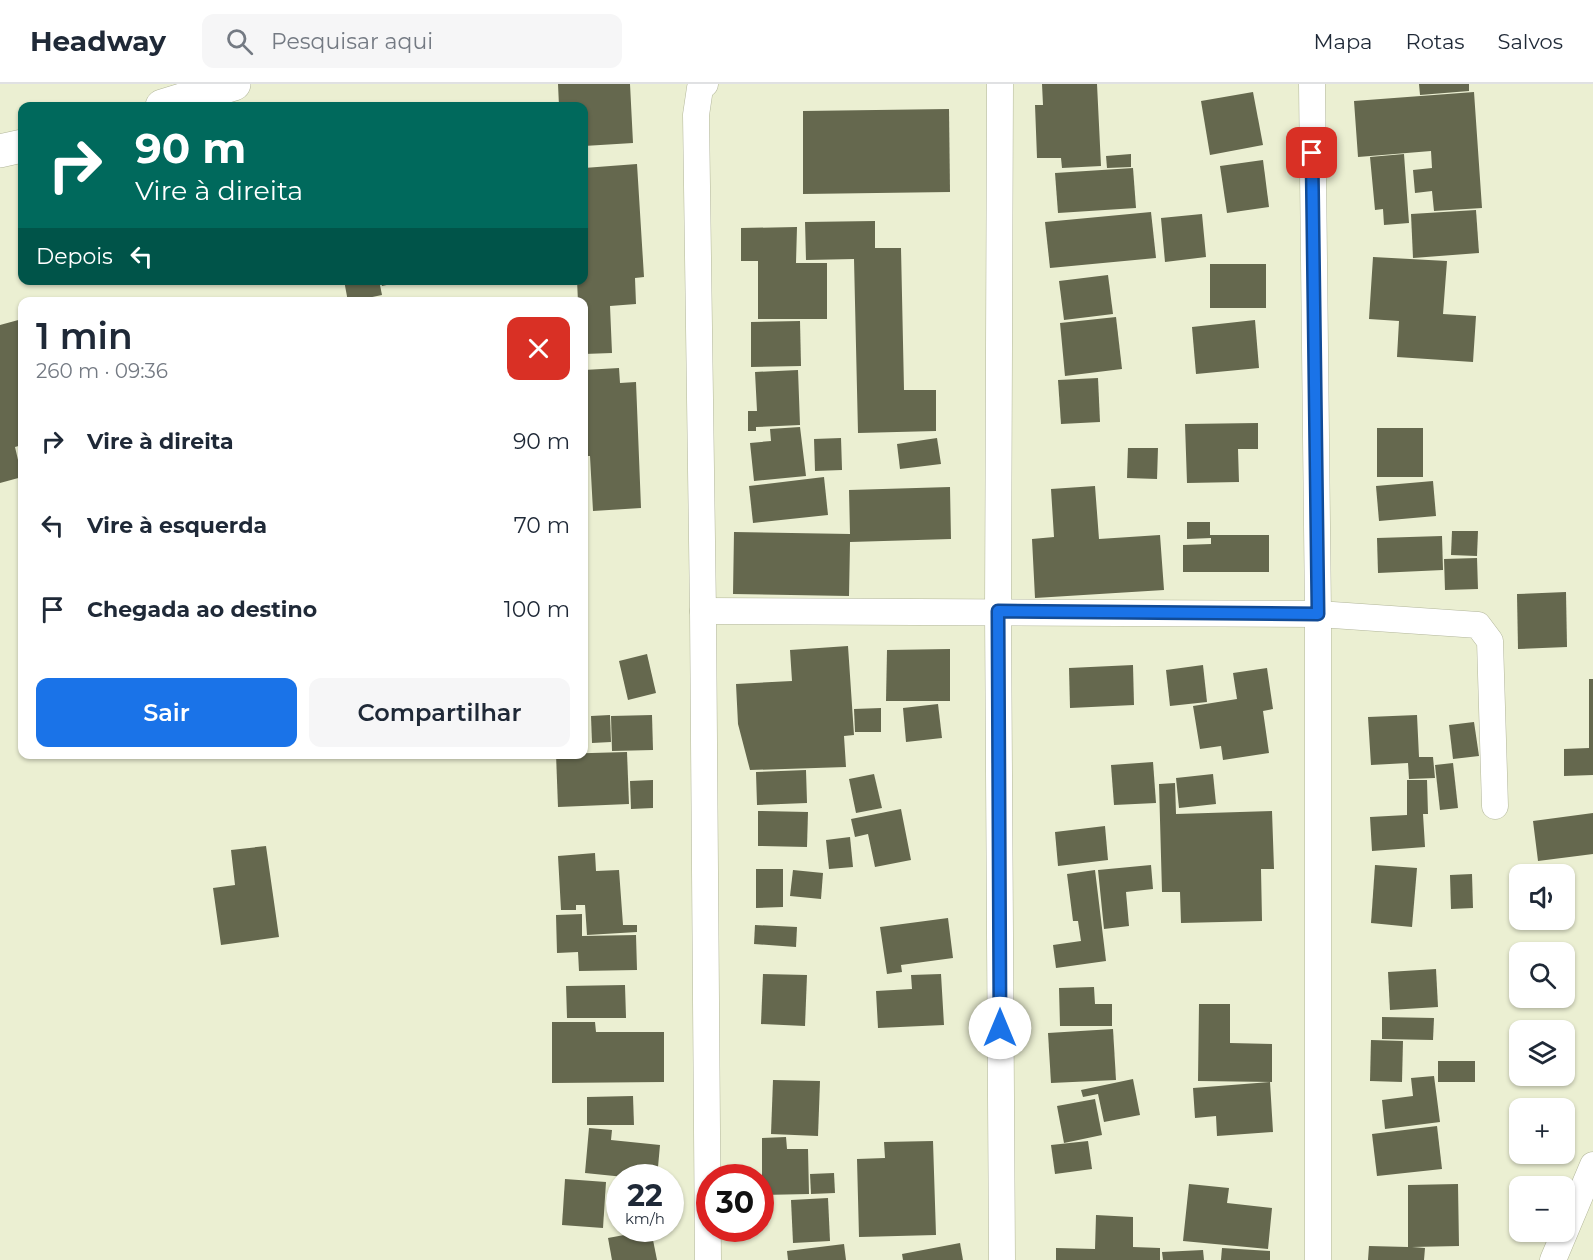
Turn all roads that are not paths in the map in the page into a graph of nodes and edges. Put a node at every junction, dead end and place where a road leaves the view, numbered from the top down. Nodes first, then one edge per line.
1 (234, 84) edge
2 (705, 84) edge
3 (1000, 84) edge
4 (1312, 84) edge
5 (175, 102) edge
6 (18, 147) edge
7 (0, 151) edge
8 (703, 611) junction
9 (998, 611) junction
10 (1318, 614) junction
11 (1495, 806) dead end
12 (1593, 1165) edge
13 (708, 1260) edge
14 (1002, 1260) edge
15 (1318, 1260) edge
16 (1553, 1260) edge

1 - 5 main road
2 - 8 street
3 - 9 street
4 - 10 street
6 - 7 main road
8 - 9 street
8 - 13 street
9 - 10 street
9 - 14 street
10 - 11 street
10 - 15 street
12 - 16 street

